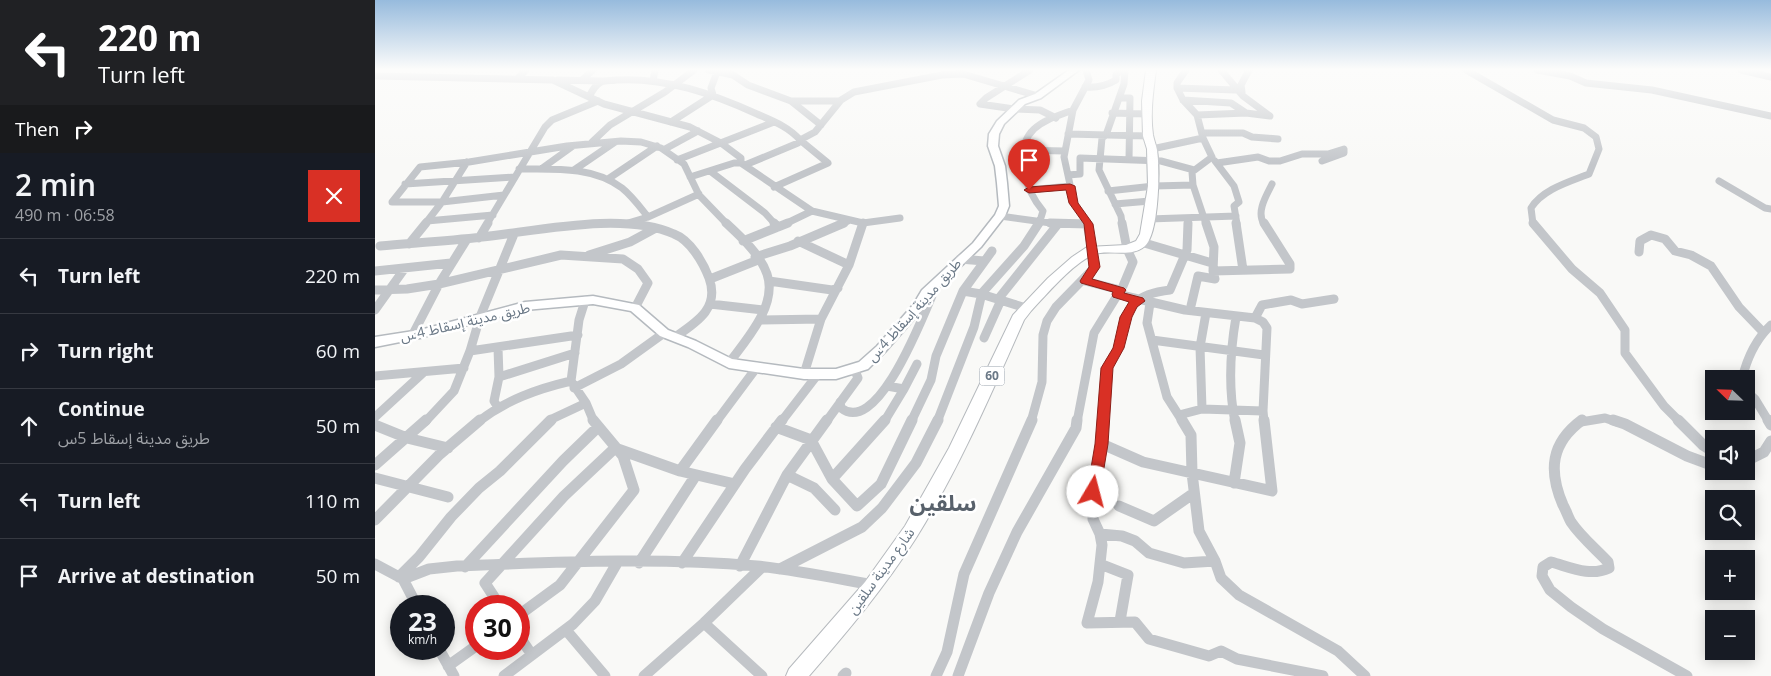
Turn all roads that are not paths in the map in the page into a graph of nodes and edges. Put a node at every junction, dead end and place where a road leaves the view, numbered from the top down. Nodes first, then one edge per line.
1 (840, 101) edge
2 (596, 102) edge
3 (599, 102) edge
4 (647, 102) edge
5 (703, 102) edge
6 (728, 102) edge
7 (791, 102) joint
8 (813, 102) edge
9 (982, 102) edge
10 (1023, 102) edge
11 (1077, 102) edge
12 (1118, 102) edge
13 (1130, 102) edge
14 (1149, 102) edge
15 (1149, 102) edge
16 (1184, 102) edge
17 (1208, 102) edge
18 (1250, 102) edge
19 (1521, 102) edge
20 (1705, 102) edge
21 (1148, 108) junction
22 (1014, 109) junction
23 (632, 110) junction
24 (1073, 110) junction
25 (1113, 113) junction
26 (1246, 113) junction
27 (1129, 114) junction
28 (1197, 115) junction
29 (1771, 116) edge
30 (1056, 118) junction
31 (671, 122) junction
32 (774, 122) junction
33 (821, 126) junction
34 (698, 131) junction
35 (1068, 134) junction
36 (1104, 136) junction
37 (1129, 136) junction
38 (1203, 136) junction
39 (1278, 139) dead end
40 (618, 140) junction
41 (799, 140) junction
42 (592, 142) junction
43 (577, 143) junction
44 (721, 143) junction
45 (661, 148) junction
46 (1151, 148) junction
47 (1020, 150) junction
48 (1065, 151) junction
49 (530, 152) junction
50 (1100, 159) junction
51 (677, 160) junction
52 (1129, 160) junction
53 (1215, 160) junction
54 (1322, 161) dead end
55 (467, 162) junction
56 (743, 164) junction
57 (519, 169) junction
58 (541, 169) junction
59 (574, 170) junction
60 (1194, 170) junction
61 (710, 171) junction
62 (1068, 175) junction
63 (515, 177) junction
64 (690, 178) junction
65 (608, 179) junction
66 (1719, 180) dead end
67 (456, 181) junction
68 (405, 184) junction
69 (1272, 184) dead end
70 (1193, 185) junction
71 (774, 186) junction
72 (1070, 186) junction
73 (1154, 186) junction
74 (1029, 190) junction
75 (1107, 190) junction
76 (699, 194) junction
77 (504, 196) junction
78 (1150, 201) junction
79 (442, 202) junction
80 (1115, 204) junction
81 (1771, 209) edge
82 (811, 211) junction
83 (493, 214) junction
84 (1000, 216) junction
85 (1236, 216) junction
86 (648, 217) junction
87 (900, 218) dead end
88 (1188, 218) junction
89 (1205, 218) junction
90 (1149, 219) junction
91 (427, 221) junction
92 (848, 221) junction
93 (1041, 221) junction
94 (863, 223) junction
95 (1059, 224) junction
96 (1088, 224) junction
97 (623, 225) junction
98 (778, 227) junction
99 (654, 229) junction
100 (514, 234) junction
101 (1030, 237) junction
102 (479, 238) junction
103 (467, 239) junction
104 (743, 241) junction
105 (798, 241) junction
106 (1043, 241) junction
107 (1141, 242) junction
108 (409, 244) junction
109 (381, 246) dead end
110 (1127, 249) junction
111 (1091, 250) junction
112 (991, 251) dead end
113 (1639, 252) dead end
114 (1185, 255) junction
115 (584, 256) junction
116 (960, 258) junction
117 (756, 259) junction
118 (984, 261) junction
119 (451, 263) junction
120 (849, 265) junction
121 (1213, 267) junction
122 (405, 268) junction
123 (498, 270) junction
124 (1243, 270) junction
125 (375, 271) edge
126 (710, 279) junction
127 (769, 281) junction
128 (1085, 281) junction
129 (439, 284) junction
130 (937, 284) junction
131 (838, 288) junction
132 (375, 290) edge
133 (390, 290) junction
134 (963, 291) junction
135 (1119, 292) junction
136 (981, 294) junction
137 (1334, 299) dead end
138 (1001, 300) junction
139 (585, 301) junction
140 (1145, 302) junction
141 (711, 304) junction
142 (635, 308) junction
143 (1026, 308) junction
144 (375, 310) edge
145 (763, 310) junction
146 (1189, 310) junction
147 (1206, 313) junction
148 (480, 317) junction
149 (1236, 317) junction
150 (1255, 318) junction
151 (821, 319) junction
152 (760, 320) junction
153 (1771, 325) edge
154 (1763, 332) junction
155 (578, 335) junction
156 (669, 335) junction
157 (412, 336) junction
158 (984, 338) dead end
159 (1151, 340) junction
160 (376, 342) edge
161 (1200, 346) junction
162 (498, 348) junction
163 (470, 351) junction
164 (1231, 351) junction
165 (575, 353) junction
166 (1264, 355) junction
167 (729, 363) junction
168 (917, 364) dead end
169 (757, 367) junction
170 (464, 368) junction
171 (851, 370) junction
172 (1744, 370) edge
173 (424, 372) junction
174 (804, 374) junction
175 (818, 374) junction
176 (375, 376) edge
177 (499, 377) junction
178 (572, 384) junction
179 (887, 386) junction
180 (904, 389) junction
181 (1755, 399) edge
182 (840, 402) junction
183 (586, 403) junction
184 (497, 406) junction
185 (1202, 409) junction
186 (1233, 410) junction
187 (1263, 411) junction
188 (1768, 412) edge
189 (1179, 415) junction
190 (375, 417) edge
191 (375, 425) edge
192 (1771, 425) edge
193 (598, 427) junction
194 (776, 427) junction
195 (407, 438) junction
196 (811, 440) junction
197 (1771, 441) edge
198 (1102, 444) junction
199 (1705, 446) edge
200 (448, 448) junction
201 (615, 448) junction
202 (1755, 457) edge
203 (1705, 463) edge
204 (375, 465) edge
205 (680, 471) junction
206 (1192, 473) junction
207 (696, 475) junction
208 (787, 475) junction
209 (375, 478) edge
210 (832, 478) junction
211 (1234, 483) junction
212 (735, 484) junction
213 (408, 488) junction
214 (1194, 493) junction
215 (448, 497) dead end
216 (1119, 506) dead end
217 (835, 510) dead end
218 (375, 520) edge
219 (1100, 534) junction
220 (1215, 561) junction
221 (579, 563) junction
222 (617, 563) junction
223 (639, 563) junction
224 (682, 563) junction
225 (375, 564) edge
226 (1100, 564) junction
227 (501, 566) junction
228 (741, 566) junction
229 (465, 567) junction
230 (762, 567) junction
231 (780, 569) junction
232 (401, 578) junction
233 (873, 585) junction
234 (411, 595) edge
235 (493, 595) edge
236 (530, 607) edge
237 (1119, 621) junction
238 (704, 623) junction
239 (566, 630) junction
240 (530, 652) edge
241 (532, 655) junction
242 (465, 657) edge
243 (445, 660) edge
244 (451, 671) edge
245 (504, 676) edge
246 (605, 676) edge
247 (644, 676) edge
248 (762, 676) edge
249 (796, 676) edge
250 (936, 676) edge
251 (958, 676) edge
252 (1323, 676) edge
253 (1365, 676) edge
254 (1687, 676) edge

1 - 33 street
2 - 49 street
3 - 23 street
4 - 23 street
5 - 31 street
6 - 32 street
7 - 8 street
7 - 33 street
9 - 22 street
10 - 22 street
11 - 24 street
12 - 25 street
13 - 27 street
14 - 21 main road
15 - 21 main road
16 - 28 street
17 - 26 street
18 - 26 street
19 - 199 street
20 - 29 street
21 - 27 street
21 - 46 main road
22 - 30 street
22 - 84 street
23 - 31 street
23 - 42 street
24 - 30 street
24 - 35 street
25 - 27 street
25 - 36 street
26 - 28 street
27 - 37 street
28 - 38 street
30 - 47 street
31 - 34 street
32 - 41 street
32 - 44 street
33 - 41 street
34 - 44 street
34 - 45 street
35 - 36 street
35 - 48 street
36 - 37 street
36 - 50 street
37 - 46 street
37 - 52 street
38 - 39 street
38 - 46 street
38 - 53 street
40 - 42 street
40 - 45 street
40 - 59 street
41 - 56 street
41 - 71 street
42 - 43 street
43 - 49 street
43 - 58 street
44 - 51 street
44 - 56 street
45 - 51 street
45 - 65 street
46 - 52 street
46 - 60 street
46 - 73 main road
47 - 48 street
47 - 74 street
48 - 62 street
49 - 55 street
49 - 57 street
50 - 52 street
50 - 62 street
50 - 75 street
51 - 64 street
53 - 54 street
53 - 60 street
53 - 85 street
55 - 67 street
55 - 68 street
56 - 61 street
56 - 71 street
57 - 58 street
57 - 63 street
58 - 59 street
59 - 65 street
60 - 70 street
61 - 64 street
61 - 98 street
62 - 72 street
63 - 67 street
63 - 77 street
64 - 76 street
65 - 86 street
66 - 81 street
67 - 68 street
67 - 79 street
68 - 79 street
69 - 124 street
70 - 73 street
70 - 89 street
71 - 82 street
72 - 74 street
72 - 96 street
73 - 75 street
73 - 78 main road
74 - 93 street
75 - 80 street
76 - 86 street
76 - 104 street
77 - 79 street
77 - 83 street
78 - 80 street
78 - 90 main road
79 - 91 street
80 - 110 street
82 - 92 street
82 - 98 street
83 - 91 street
83 - 102 street
84 - 93 street
84 - 116 street, طريق مدينة إسقاط 4س
85 - 89 street
85 - 124 street
86 - 97 street
87 - 94 street
88 - 89 street
88 - 90 street
88 - 114 street
89 - 121 street
90 - 107 main road
91 - 108 street
92 - 94 street
92 - 105 street
93 - 95 street
93 - 101 street
94 - 120 street
95 - 96 street
95 - 106 street
96 - 111 street
97 - 99 street
97 - 100 street
98 - 104 street
99 - 115 street
99 - 126 street
100 - 102 street
100 - 123 street
101 - 106 street
101 - 136 street
102 - 103 street
103 - 108 street
103 - 119 street
104 - 117 street
105 - 117 street
105 - 120 street
106 - 138 street
107 - 110 main road
107 - 114 street
108 - 109 street
110 - 111 main road
110 - 135 street
111 - 128 street
111 - 143 main road, شارع مدينة سلقين / 60
112 - 118 street
113 - 154 street
114 - 121 street
114 - 140 street
115 - 123 street
115 - 142 street
116 - 118 street
116 - 130 street, طريق مدينة إسقاط 4س
117 - 126 street
117 - 127 street
118 - 134 street
119 - 122 street
119 - 129 street
120 - 131 street
121 - 124 street
121 - 146 street
122 - 125 street
122 - 133 street
123 - 129 street
123 - 148 street
126 - 141 street
127 - 131 street
127 - 145 street
128 - 135 street
128 - 250 street
129 - 133 street
129 - 157 street
130 - 171 street, طريق مدينة إسقاط 4س
130 - 179 street
131 - 151 street
132 - 133 street
133 - 144 street
134 - 136 street
134 - 210 street
135 - 140 street
135 - 251 street
136 - 138 street
136 - 231 street
137 - 150 street
138 - 143 street
138 - 158 street
139 - 142 street, طريق مدينة إسقاط 4س
139 - 148 street, طريق مدينة إسقاط 4س
139 - 155 street
140 - 146 street
140 - 159 street
140 - 198 street
141 - 145 street
141 - 156 street
142 - 156 street, طريق مدينة إسقاط 4س
143 - 233 main road, شارع مدينة سلقين / 60
145 - 152 street
146 - 147 street
147 - 149 street
147 - 161 street
148 - 157 street, طريق مدينة إسقاط 4س
148 - 163 street
149 - 150 street
149 - 164 street
150 - 166 street
151 - 152 street
151 - 174 street
152 - 167 street
153 - 154 street
154 - 172 street
155 - 162 street
155 - 165 street
156 - 167 street, طريق مدينة إسقاط 4س
156 - 178 street
157 - 160 street, طريق مدينة إسقاط 4س
159 - 161 street
159 - 189 street
161 - 164 street
161 - 185 street
162 - 163 street
162 - 177 street
163 - 170 street
164 - 166 street
164 - 186 street
165 - 177 street
165 - 178 street
166 - 187 street
167 - 169 street, طريق مدينة إسقاط 4س
168 - 180 street
169 - 174 street, طريق مدينة إسقاط 4س
169 - 205 street
170 - 173 street
170 - 195 street
171 - 175 street, طريق مدينة إسقاط 4س
171 - 182 street
173 - 176 street
173 - 190 street
174 - 175 street, طريق مدينة إسقاط 4س
175 - 194 street
177 - 184 street
178 - 183 street
178 - 184 street
179 - 180 street
179 - 182 street
180 - 210 street
181 - 188 street
182 - 196 street
183 - 193 street
183 - 232 street
184 - 200 street
185 - 186 street
185 - 189 street
186 - 187 street
186 - 211 street
187 - 211 street
188 - 192 street
189 - 206 street
191 - 195 street
193 - 201 street
193 - 229 street
194 - 196 street
194 - 212 street
195 - 200 street
195 - 204 street
196 - 208 street
196 - 210 street
197 - 202 street
198 - 206 street
198 - 219 street
200 - 213 street
201 - 205 street
201 - 221 street
201 - 227 street
203 - 254 street
205 - 207 street
206 - 211 street
206 - 214 street
207 - 212 street
207 - 223 street
208 - 217 street
208 - 228 street
209 - 213 street
212 - 224 street
213 - 215 street
213 - 218 street
214 - 216 street
214 - 220 street
219 - 220 street
219 - 226 street
220 - 253 street
221 - 222 street
221 - 227 street
221 - 236 street
222 - 223 street
222 - 239 street
223 - 224 street
224 - 228 street
225 - 232 street
226 - 237 street
226 - 237 street
227 - 229 street
227 - 235 street
228 - 230 street
229 - 232 street
230 - 231 street
230 - 238 street
231 - 233 street
232 - 234 street
233 - 249 main road, شارع مدينة سلقين / 60
237 - 252 street
238 - 247 street
238 - 248 street
239 - 241 street
239 - 246 street
240 - 241 street
241 - 245 street
242 - 244 street
243 - 244 street

